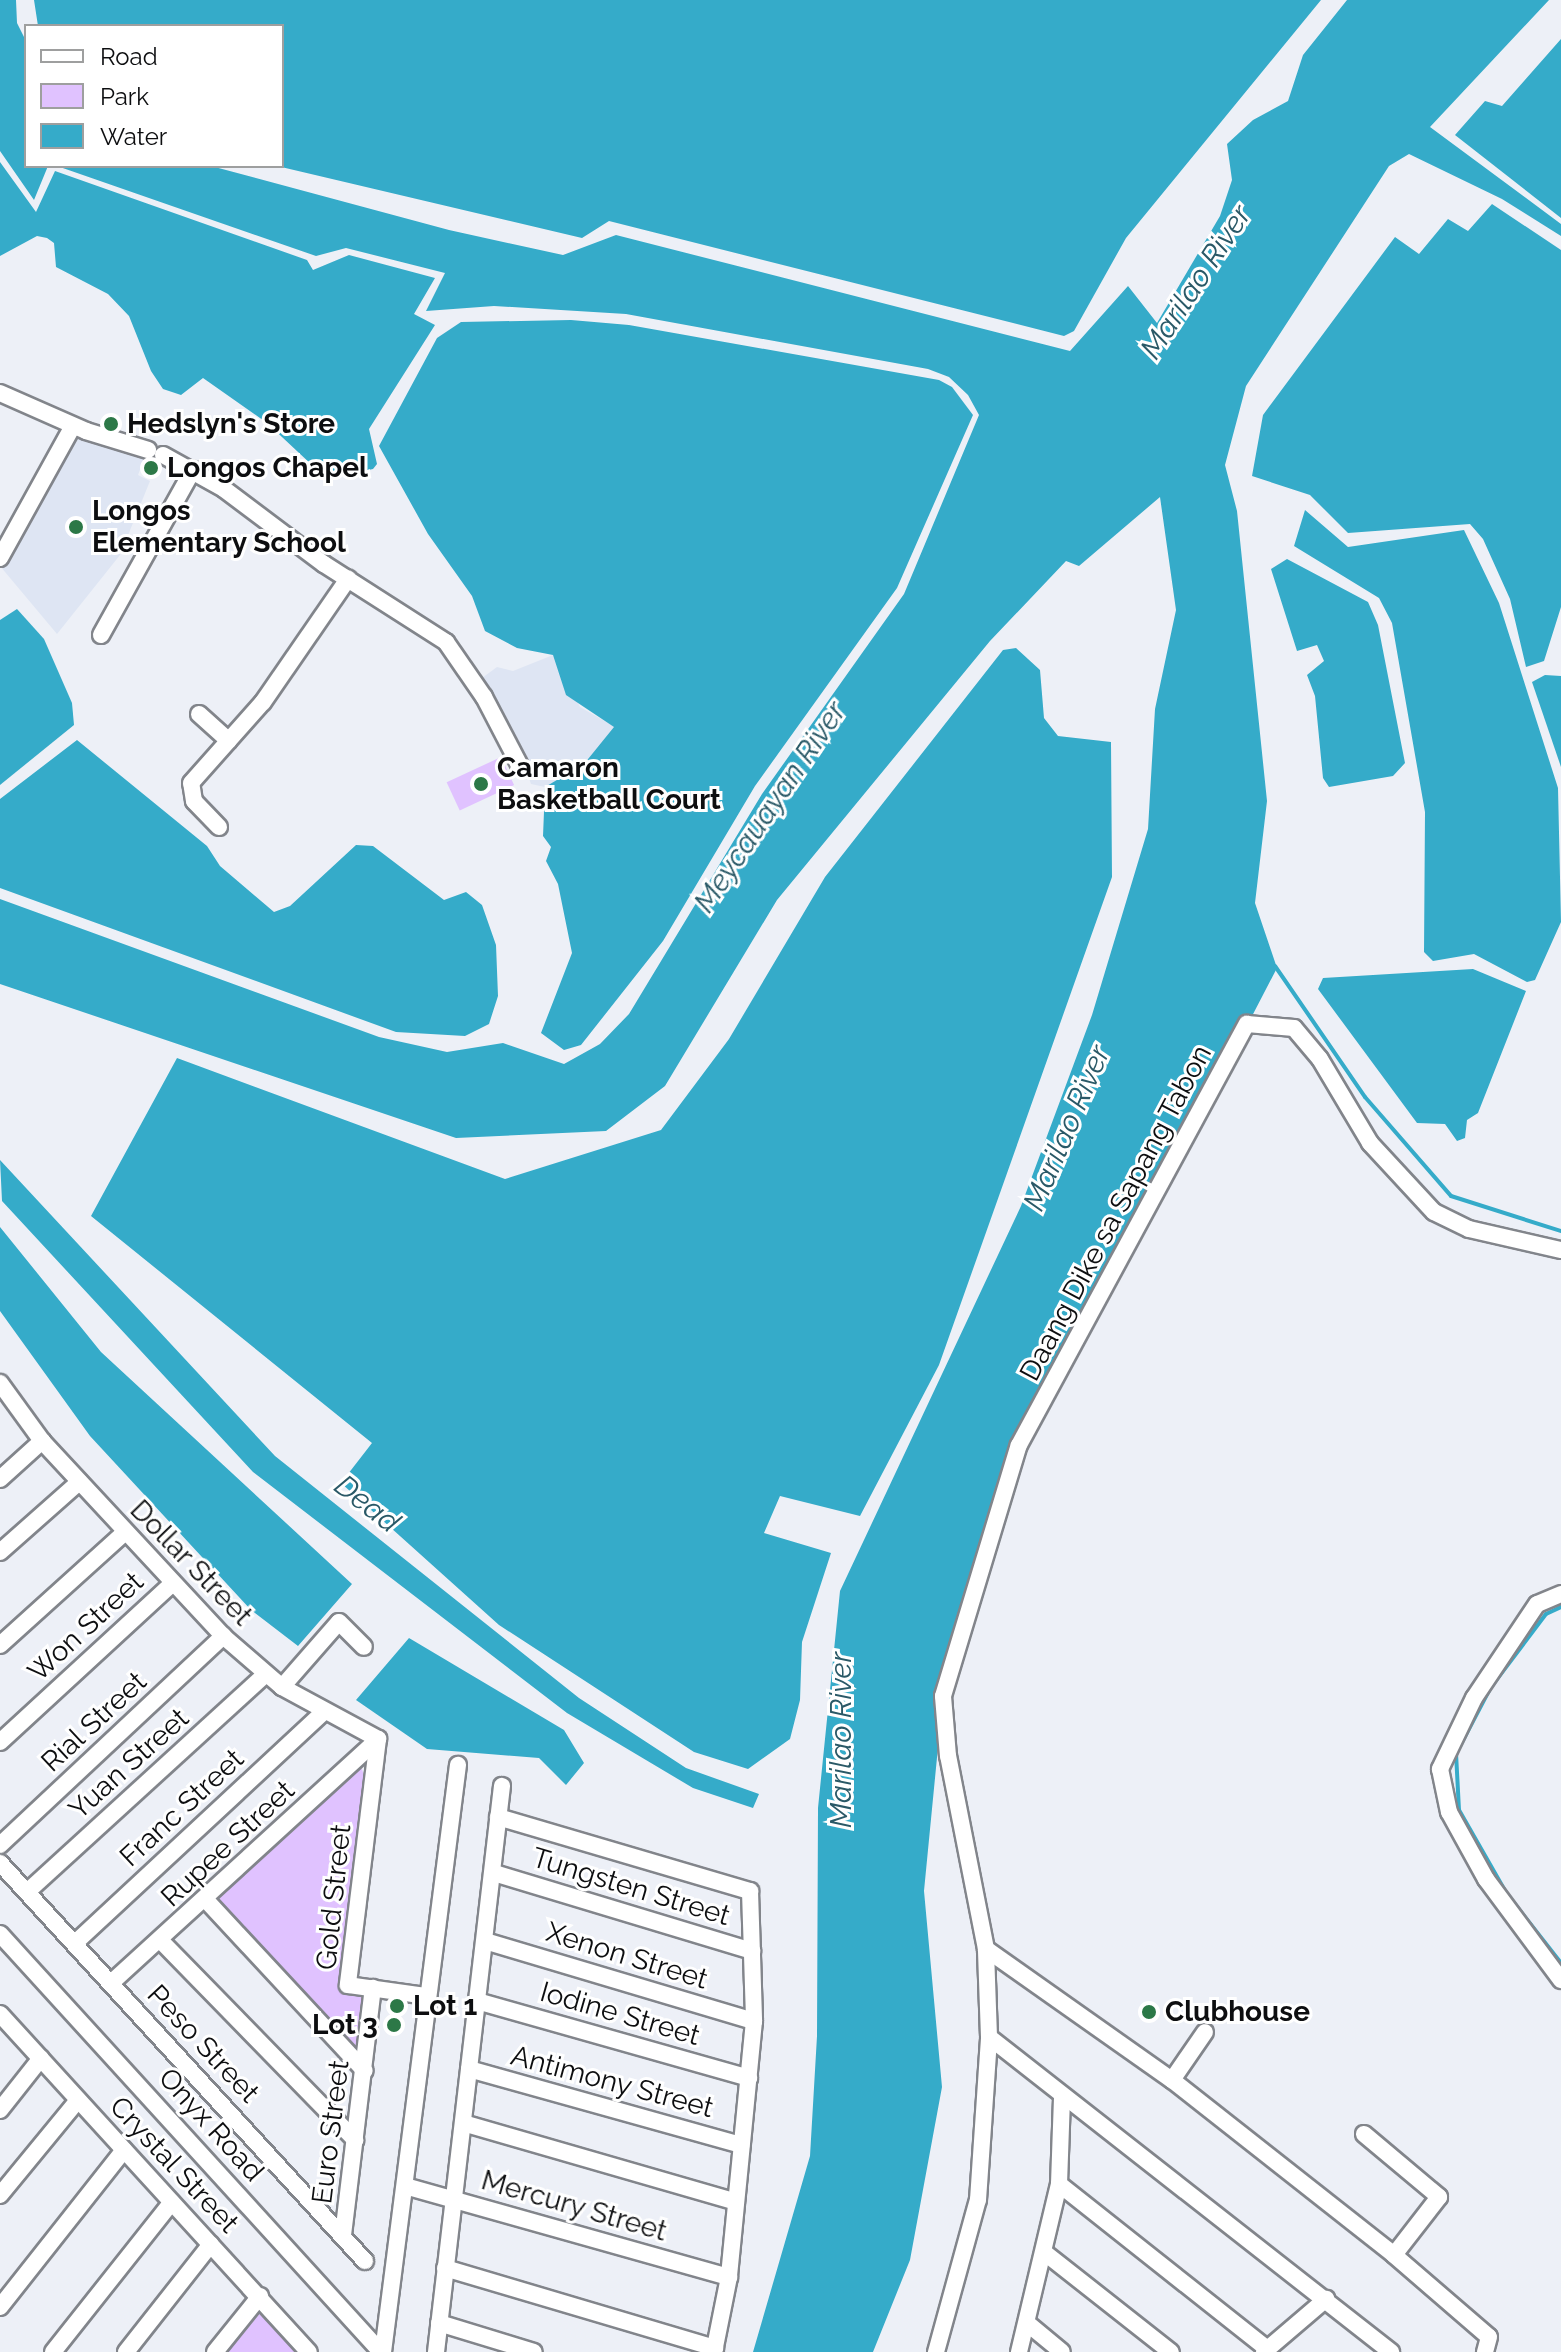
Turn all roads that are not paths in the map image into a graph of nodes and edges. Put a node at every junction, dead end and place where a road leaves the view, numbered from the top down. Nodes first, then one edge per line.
1 (0, 393) edge
2 (73, 426) junction
3 (193, 470) junction
4 (0, 558) edge
5 (348, 579) junction
6 (101, 635) dead end
7 (199, 714) dead end
8 (229, 741) junction
9 (519, 764) dead end
10 (219, 827) dead end
11 (1561, 1250) edge
12 (0, 1383) edge
13 (42, 1441) junction
14 (0, 1479) edge
15 (79, 1482) junction
16 (125, 1532) junction
17 (0, 1552) edge
18 (173, 1583) junction
19 (1561, 1594) edge
20 (223, 1636) junction
21 (0, 1645) edge
22 (364, 1647) dead end
23 (265, 1675) junction
24 (282, 1687) junction
25 (325, 1711) junction
26 (378, 1739) junction
27 (0, 1742) edge
28 (458, 1765) dead end
29 (502, 1786) dead end
30 (498, 1817) junction
31 (0, 1845) edge
32 (0, 1863) edge
33 (494, 1873) junction
34 (27, 1892) junction
35 (206, 1900) junction
36 (0, 1934) edge
37 (485, 1941) junction
38 (162, 1942) junction
39 (75, 1943) junction
40 (986, 1949) junction
41 (753, 1951) junction
42 (1561, 1980) edge
43 (111, 1983) junction
44 (373, 1988) junction
45 (426, 1996) junction
46 (477, 2001) junction
47 (0, 2014) edge
48 (754, 2021) junction
49 (1205, 2032) dead end
50 (989, 2037) junction
51 (41, 2058) junction
52 (469, 2069) junction
53 (365, 2071) junction
54 (749, 2078) junction
55 (1172, 2080) junction
56 (1062, 2096) junction
57 (78, 2100) junction
58 (0, 2110) edge
59 (463, 2123) junction
60 (1364, 2134) dead end
61 (355, 2140) junction
62 (742, 2145) junction
63 (124, 2150) junction
64 (1059, 2184) junction
65 (405, 2186) junction
66 (0, 2195) edge
67 (453, 2198) junction
68 (172, 2202) junction
69 (736, 2202) junction
70 (343, 2235) junction
71 (211, 2244) junction
72 (1045, 2253) junction
73 (1394, 2255) junction
74 (365, 2261) dead end
75 (445, 2268) junction
76 (729, 2277) junction
77 (260, 2296) junction
78 (1326, 2299) junction
79 (0, 2307) edge
80 (439, 2323) junction
81 (1027, 2323) junction
82 (1382, 2349) edge
83 (714, 2350) edge
84 (1265, 2351) edge
85 (53, 2352) edge
86 (126, 2352) edge
87 (215, 2352) edge
88 (309, 2352) edge
89 (382, 2352) edge
90 (436, 2352) edge
91 (534, 2352) edge
92 (936, 2352) edge
93 (1019, 2352) edge
94 (1062, 2352) edge
95 (1171, 2352) edge
96 (1485, 2352) edge

1 - 2 street
2 - 3 street
2 - 4 street
3 - 5 street
3 - 6 street
5 - 8 street
5 - 9 street
7 - 8 street
8 - 10 street
11 - 40 street, Daang Dike sa Sapang Tabon
12 - 13 street, Dollar Street
13 - 14 street
13 - 15 street, Dollar Street
15 - 16 street, Dollar Street
15 - 17 street
16 - 18 street, Dollar Street
16 - 21 street
18 - 20 street, Dollar Street
18 - 27 street, Won Street
19 - 42 street
20 - 23 street, Dollar Street
20 - 31 street, Rial Street
22 - 24 street
23 - 24 street, Dollar Street
23 - 34 street, Yuan Street
24 - 25 street, Dollar Street
25 - 26 street, Dollar Street
25 - 39 street, Franc Street
26 - 35 street, Rupee Street
26 - 44 street, Gold Street
28 - 45 street
29 - 30 street
30 - 33 street
30 - 41 street
32 - 34 street, Peso Street
33 - 37 street
33 - 41 street, Tungsten Street
34 - 39 street, Peso Street
35 - 38 street, Rupee Street
35 - 53 street
36 - 89 street, Onyx Road
37 - 46 street
37 - 48 street, Xenon Street
38 - 43 street, Rupee Street
38 - 61 street
39 - 43 street, Peso Street
40 - 50 street
40 - 55 street
41 - 48 street
43 - 70 street, Peso Street
44 - 45 street, Gold Street
44 - 53 street, Euro Street
45 - 65 street
46 - 52 street
46 - 54 street, Iodine Street
47 - 51 street, Crystal Street
48 - 54 street
49 - 55 street
50 - 56 street
50 - 92 street
51 - 57 street, Crystal Street
51 - 58 street
52 - 59 street
52 - 62 street, Antimony Street
53 - 61 street, Euro Street
54 - 62 street
55 - 73 street
56 - 64 street
56 - 78 street
57 - 63 street, Crystal Street
57 - 66 street
59 - 67 street
59 - 69 street
60 - 73 street
61 - 70 street, Euro Street
62 - 69 street
63 - 68 street, Crystal Street
63 - 79 street
64 - 72 street
64 - 84 street
65 - 67 street, Mercury Street
65 - 89 street
67 - 75 street
67 - 76 street, Mercury Street
68 - 71 street, Crystal Street
68 - 85 street
69 - 76 street
70 - 74 street, Peso Street
71 - 77 street, Crystal Street
71 - 86 street
72 - 81 street
72 - 95 street
73 - 96 street
75 - 80 street
75 - 83 street
76 - 83 street
77 - 87 street
77 - 88 street, Crystal Street
78 - 82 street
78 - 84 street
80 - 90 street
80 - 91 street
81 - 93 street
81 - 94 street

